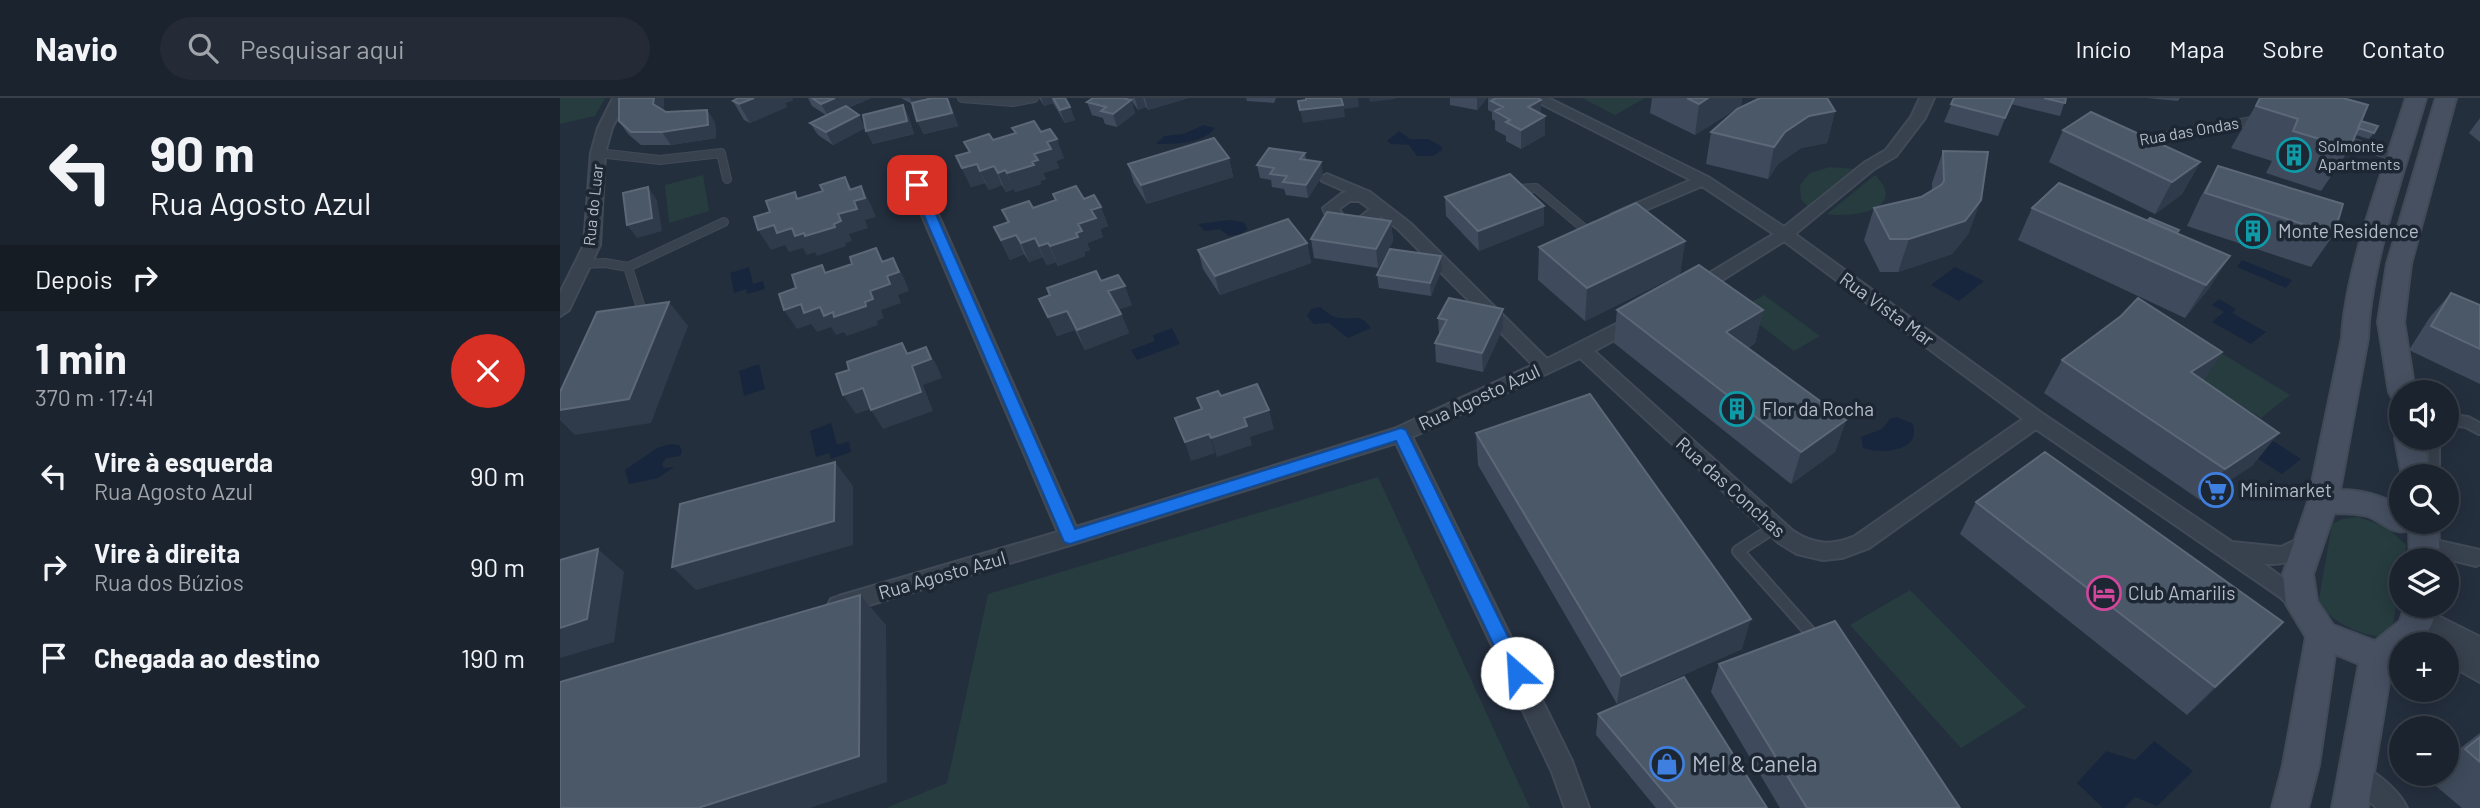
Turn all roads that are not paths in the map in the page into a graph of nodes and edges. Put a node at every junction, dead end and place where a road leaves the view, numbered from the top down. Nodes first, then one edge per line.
1 (620, 98) edge
2 (962, 98) edge
3 (1034, 98) edge
4 (1537, 98) edge
5 (1927, 98) edge
6 (2416, 98) edge
7 (2446, 98) edge
8 (2265, 120) edge
9 (2339, 138) edge
10 (2127, 141) edge
11 (720, 143) dead end
12 (598, 153) junction
13 (721, 153) junction
14 (2398, 158) junction
15 (727, 178) dead end
16 (1327, 178) dead end
17 (1703, 180) junction
18 (917, 185) dead end
19 (1511, 190) edge
20 (1314, 199) dead end
21 (1373, 202) junction
22 (1334, 204) junction
23 (724, 222) dead end
24 (1601, 223) joint
25 (1785, 234) junction
26 (583, 264) junction
27 (628, 267) junction
28 (1682, 296) edge
29 (560, 310) edge
30 (1649, 314) edge
31 (637, 330) edge
32 (1582, 350) junction
33 (1540, 362) junction
34 (2400, 380) edge
35 (2036, 419) junction
36 (2459, 421) edge
37 (2480, 429) edge
38 (1401, 434) junction
39 (2323, 502) junction
40 (2389, 512) edge
41 (1775, 527) junction
42 (1070, 537) junction
43 (2307, 543) junction
44 (2222, 545) junction
45 (2426, 545) edge
46 (2478, 556) edge
47 (2302, 604) junction
48 (818, 611) edge
49 (2389, 633) edge
50 (2322, 635) junction
51 (2459, 637) edge
52 (1826, 650) edge
53 (2480, 650) edge
54 (2459, 657) edge
55 (2480, 673) edge
56 (2389, 689) edge
57 (2353, 792) edge
58 (1577, 808) edge
59 (2290, 808) edge
60 (2395, 808) edge

1 - 12 street, Rua do Luar
2 - 3 lane
4 - 17 street, Rua Vista Mar
5 - 25 street
6 - 14 main road
7 - 34 main road
8 - 10 lane, Rua das Ondas
9 - 14 lane
11 - 13 lane
12 - 13 lane
12 - 26 street, Rua do Luar
13 - 15 lane
14 - 39 main road
16 - 21 street
17 - 24 street
17 - 25 street, Rua Vista Mar
18 - 42 street
19 - 24 lane
20 - 22 street
21 - 22 street
21 - 22 street
21 - 33 street
23 - 27 lane
25 - 28 street
25 - 35 street, Rua Vista Mar
26 - 27 lane
26 - 29 street, Rua do Luar
27 - 31 lane
30 - 32 street, Rua Agosto Azul
32 - 33 street, Rua Agosto Azul
32 - 41 street, Rua das Conchas
33 - 38 street, Rua Agosto Azul
35 - 41 street, Rua das Conchas
35 - 44 street, Rua Vista Mar
36 - 37 lane
38 - 42 street, Rua Agosto Azul
38 - 58 street
39 - 40 main road
39 - 43 main road
41 - 52 lane
42 - 48 street, Rua Agosto Azul
43 - 44 street, Rua Vista Mar
43 - 47 main road
44 - 47 street, Rua Vista Mar
45 - 46 street
47 - 50 main road
49 - 50 main road
50 - 59 main road
51 - 53 street
54 - 55 street
56 - 57 main road
57 - 60 street

